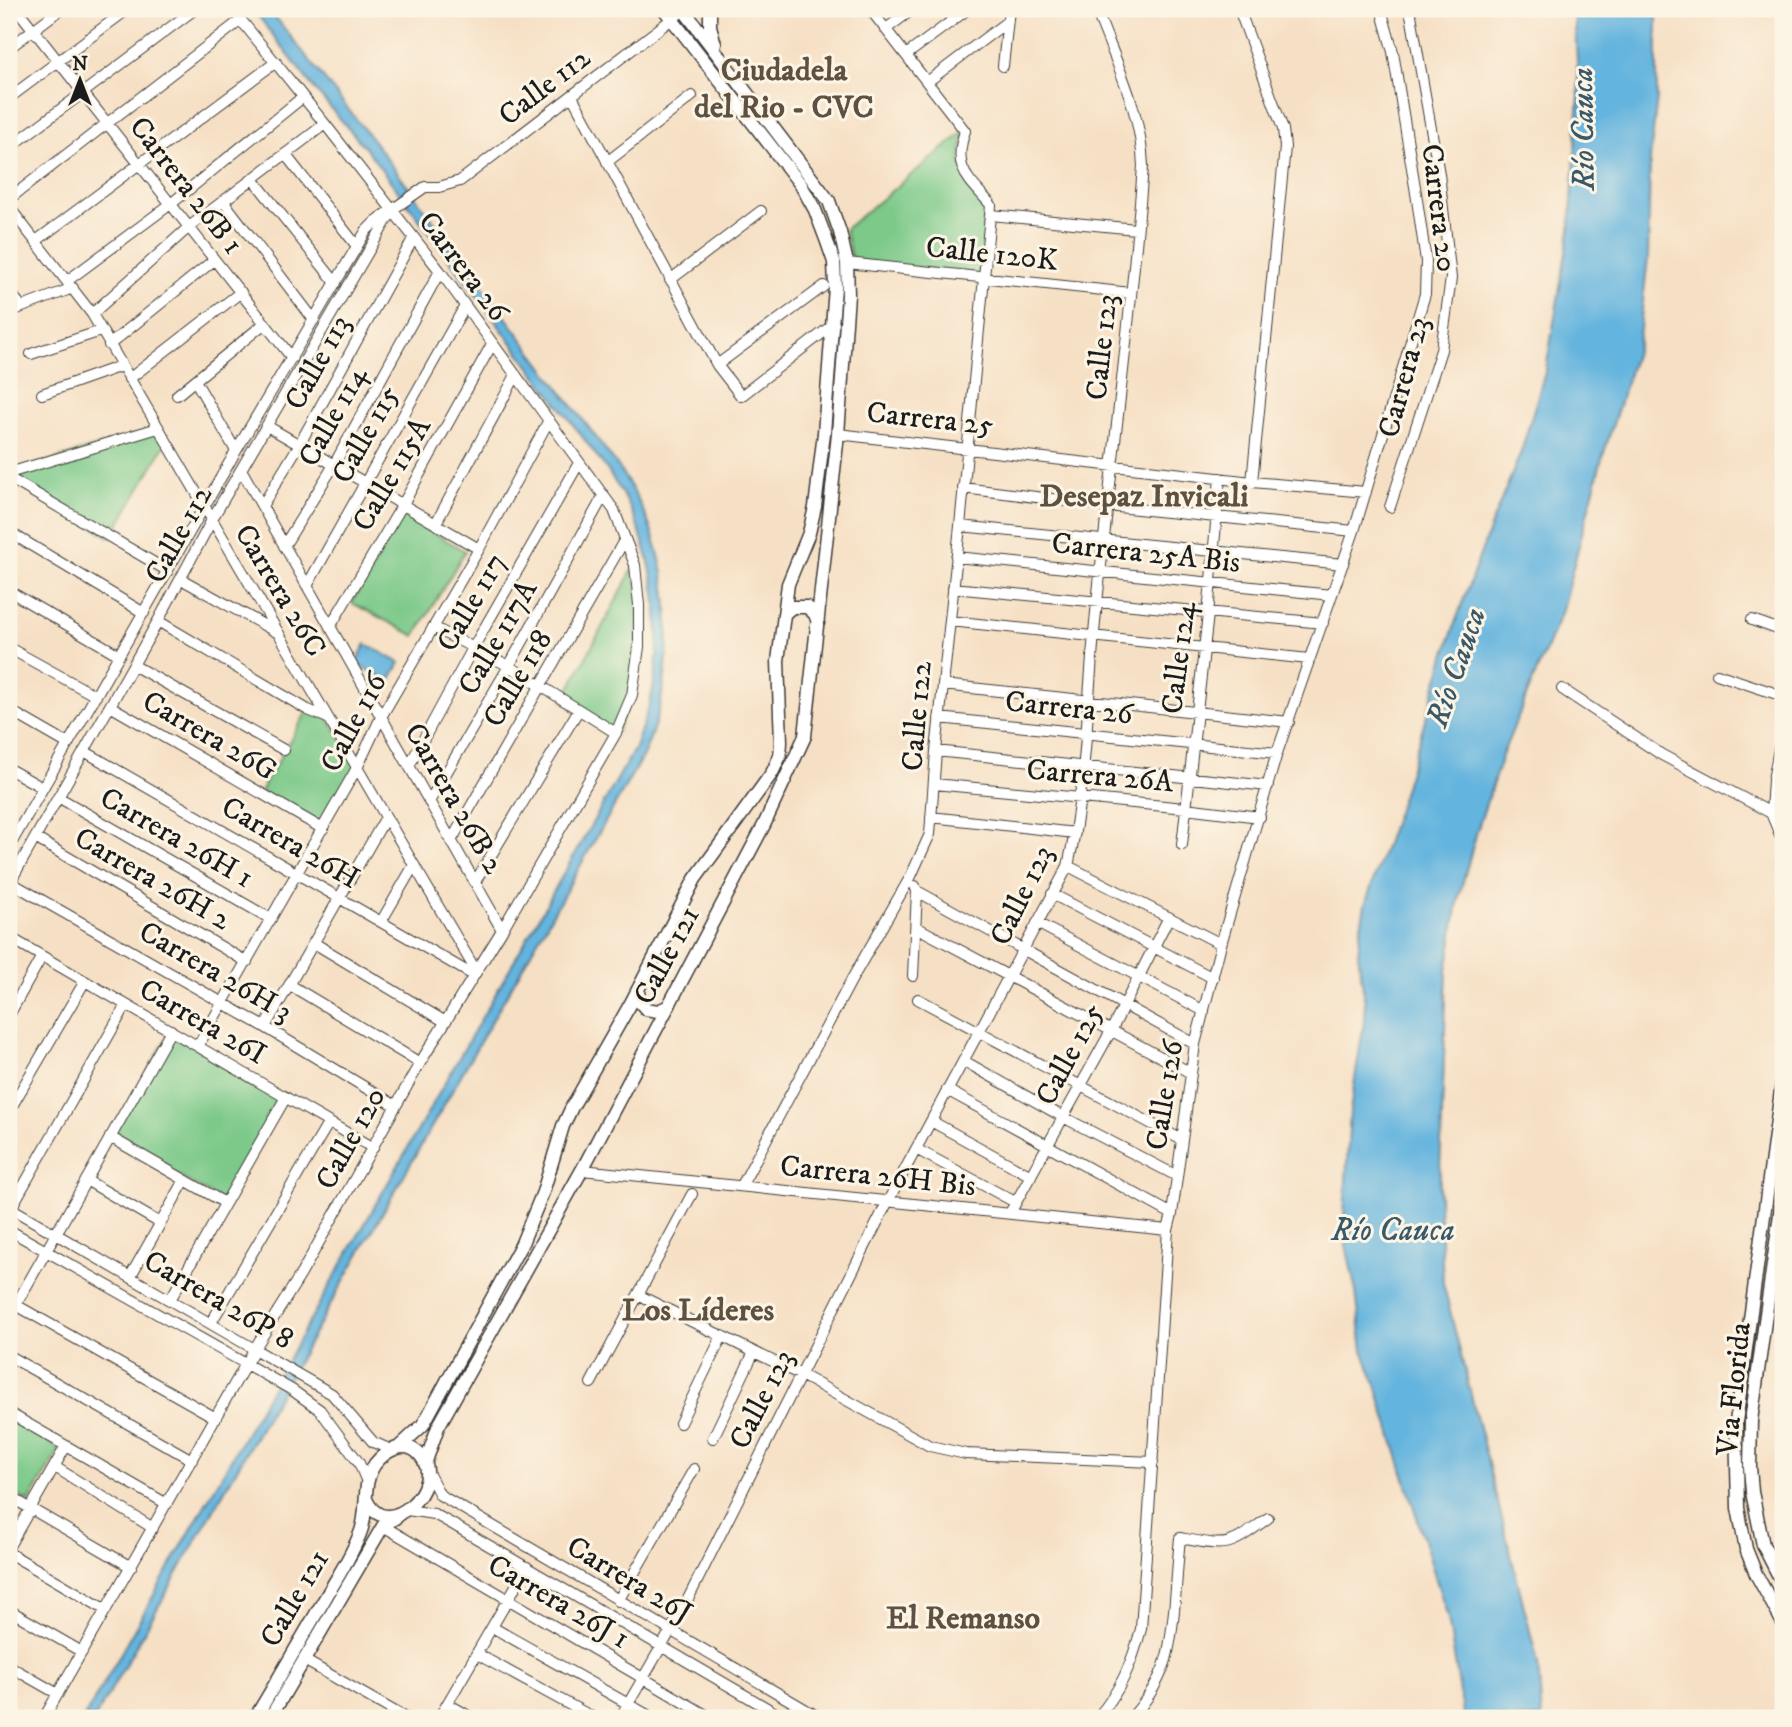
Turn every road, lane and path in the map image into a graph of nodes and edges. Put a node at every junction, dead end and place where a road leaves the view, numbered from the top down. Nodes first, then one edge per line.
1 (17, 9) edge
2 (61, 9) edge
3 (128, 9) edge
4 (195, 9) edge
5 (232, 9) edge
6 (684, 9) edge
7 (710, 9) edge
8 (870, 9) edge
9 (913, 9) edge
10 (968, 9) edge
11 (1009, 9) edge
12 (1096, 9) edge
13 (1239, 9) edge
14 (1381, 9) edge
15 (1410, 9) edge
16 (668, 14) edge
17 (241, 20) junction
18 (1008, 21) junction
19 (886, 29) junction
20 (34, 30) junction
21 (9, 48) edge
22 (719, 54) junction
23 (906, 55) junction
24 (58, 60) junction
25 (276, 62) junction
26 (1003, 66) dead end
27 (927, 82) junction
28 (84, 93) junction
29 (572, 96) junction
30 (692, 96) dead end
31 (303, 97) junction
32 (9, 98) edge
33 (108, 124) junction
34 (325, 124) junction
35 (9, 148) edge
36 (285, 154) junction
37 (607, 162) junction
38 (140, 164) junction
39 (253, 179) junction
40 (9, 199) edge
41 (223, 202) junction
42 (172, 203) junction
43 (9, 207) edge
44 (395, 209) junction
45 (991, 210) junction
46 (761, 211) dead end
47 (189, 227) junction
48 (1136, 229) junction
49 (413, 239) junction
50 (36, 241) junction
51 (356, 245) junction
52 (214, 260) junction
53 (847, 263) junction
54 (439, 271) junction
55 (984, 276) junction
56 (670, 280) junction
57 (336, 283) junction
58 (70, 284) junction
59 (824, 286) dead end
60 (9, 291) edge
61 (241, 292) junction
62 (1131, 293) junction
63 (21, 306) junction
64 (465, 306) junction
65 (9, 312) edge
66 (92, 314) junction
67 (314, 320) junction
68 (265, 323) junction
69 (834, 324) junction
70 (101, 331) junction
71 (492, 344) junction
72 (108, 345) junction
73 (31, 355) dead end
74 (292, 358) junction
75 (717, 365) junction
76 (121, 366) junction
77 (516, 375) junction
78 (129, 379) junction
79 (196, 382) junction
80 (42, 394) dead end
81 (177, 395) dead end
82 (550, 420) junction
83 (267, 426) junction
84 (158, 428) junction
85 (824, 433) joint
86 (838, 434) junction
87 (299, 445) junction
88 (967, 448) junction
89 (236, 451) junction
90 (579, 463) junction
91 (334, 465) junction
92 (1113, 466) junction
93 (242, 471) junction
94 (9, 473) edge
95 (9, 478) edge
96 (1220, 478) junction
97 (1252, 482) junction
98 (366, 483) junction
99 (963, 488) junction
100 (1366, 492) junction
101 (604, 495) junction
102 (403, 504) junction
103 (262, 506) junction
104 (1108, 506) junction
105 (1390, 507) dead end
106 (205, 508) junction
107 (1216, 518) junction
108 (212, 521) junction
109 (436, 523) junction
110 (960, 526) junction
111 (1354, 531) junction
112 (9, 532) edge
113 (625, 539) junction
114 (1104, 540) junction
115 (284, 546) junction
116 (479, 549) junction
117 (1214, 551) junction
118 (956, 557) junction
119 (1343, 564) junction
120 (635, 565) joint
121 (168, 572) junction
122 (1101, 572) junction
123 (181, 579) junction
124 (1211, 582) junction
125 (307, 586) junction
126 (953, 588) junction
127 (9, 591) edge
128 (1332, 594) junction
129 (1097, 603) junction
130 (144, 612) junction
131 (784, 614) junction
132 (1208, 614) junction
133 (1752, 620) dead end
134 (158, 621) junction
135 (950, 621) junction
136 (1322, 623) junction
137 (818, 624) junction
138 (330, 627) junction
139 (433, 627) junction
140 (1783, 631) edge
141 (278, 633) junction
142 (1094, 636) junction
143 (1204, 647) junction
144 (9, 648) edge
145 (472, 648) junction
146 (119, 655) junction
147 (1309, 659) junction
148 (133, 665) junction
149 (509, 666) junction
150 (1717, 674) dead end
151 (943, 685) junction
152 (541, 686) junction
153 (1562, 689) dead end
154 (96, 696) junction
155 (1783, 696) edge
156 (1089, 701) junction
157 (110, 706) junction
158 (9, 710) edge
159 (578, 711) junction
160 (1196, 712) junction
161 (381, 718) junction
162 (328, 719) junction
163 (939, 719) junction
164 (1289, 722) junction
165 (1783, 729) edge
166 (616, 733) junction
167 (1087, 734) junction
168 (1193, 743) junction
169 (68, 744) junction
170 (284, 750) dead end
171 (84, 751) junction
172 (936, 751) junction
173 (1278, 753) junction
174 (358, 766) junction
175 (409, 766) junction
176 (1084, 766) junction
177 (9, 769) edge
178 (1188, 777) junction
179 (934, 784) junction
180 (1268, 786) junction
181 (43, 788) junction
182 (58, 796) junction
183 (1080, 798) junction
184 (429, 802) junction
185 (1185, 808) junction
186 (1771, 813) junction
187 (386, 817) junction
188 (931, 817) junction
189 (1260, 817) junction
190 (14, 827) edge
191 (323, 829) junction
192 (1075, 833) junction
193 (35, 838) junction
194 (451, 841) junction
195 (1783, 842) edge
196 (1182, 845) dead end
197 (9, 847) edge
198 (414, 865) junction
199 (1068, 866) junction
200 (298, 873) junction
201 (911, 876) junction
202 (475, 882) junction
203 (9, 883) edge
204 (917, 891) junction
205 (1052, 894) junction
206 (340, 898) junction
207 (1169, 917) junction
208 (271, 919) junction
209 (381, 922) junction
210 (1037, 923) junction
211 (916, 927) junction
212 (502, 930) junction
213 (9, 937) edge
214 (314, 943) junction
215 (1221, 944) junction
216 (1154, 947) junction
217 (1024, 948) junction
218 (42, 956) junction
219 (247, 962) junction
220 (474, 973) junction
221 (913, 976) dead end
222 (1008, 976) junction
223 (1138, 976) junction
224 (1213, 978) junction
225 (85, 981) junction
226 (290, 985) junction
227 (638, 989) junction
228 (918, 999) dead end
229 (223, 1003) junction
230 (1123, 1004) junction
231 (126, 1005) junction
232 (669, 1006) junction
233 (1204, 1011) junction
234 (9, 1015) edge
235 (444, 1021) junction
236 (265, 1027) junction
237 (170, 1030) junction
238 (1111, 1031) junction
239 (979, 1032) junction
240 (1195, 1044) junction
241 (198, 1046) junction
242 (964, 1061) junction
243 (420, 1063) junction
244 (1191, 1073) junction
245 (1783, 1076) edge
246 (1080, 1086) junction
247 (947, 1090) junction
248 (286, 1097) junction
249 (396, 1106) junction
250 (9, 1111) edge
251 (1063, 1117) junction
252 (931, 1121) junction
253 (329, 1122) junction
254 (110, 1137) junction
255 (1182, 1140) junction
256 (1047, 1145) junction
257 (373, 1148) junction
258 (916, 1149) junction
259 (582, 1170) junction
260 (1031, 1176) junction
261 (1177, 1176) junction
262 (86, 1180) junction
263 (185, 1180) junction
264 (742, 1185) junction
265 (1783, 1193) edge
266 (692, 1194) dead end
267 (888, 1201) junction
268 (1016, 1202) junction
269 (225, 1203) junction
270 (10, 1207) edge
271 (1010, 1213) junction
272 (1172, 1214) junction
273 (160, 1223) junction
274 (9, 1230) edge
275 (1168, 1230) junction
276 (56, 1234) junction
277 (46, 1251) junction
278 (130, 1277) junction
279 (638, 1295) junction
280 (170, 1300) junction
281 (16, 1305) junction
282 (9, 1317) edge
283 (211, 1323) junction
284 (722, 1336) junction
285 (255, 1348) junction
286 (754, 1352) junction
287 (9, 1356) edge
288 (246, 1365) junction
289 (800, 1375) junction
290 (591, 1383) dead end
291 (9, 1413) edge
292 (216, 1418) junction
293 (680, 1423) dead end
294 (713, 1438) dead end
295 (65, 1446) junction
296 (395, 1449) junction
297 (192, 1460) junction
298 (1153, 1462) junction
299 (55, 1467) junction
300 (426, 1468) junction
301 (694, 1469) dead end
302 (367, 1482) junction
303 (9, 1496) edge
304 (366, 1499) junction
305 (167, 1504) junction
306 (30, 1508) junction
307 (404, 1512) junction
308 (1268, 1518) dead end
309 (383, 1526) junction
310 (153, 1528) junction
311 (9, 1546) edge
312 (9, 1553) edge
313 (131, 1567) junction
314 (527, 1567) junction
315 (1783, 1584) edge
316 (508, 1600) junction
317 (618, 1601) junction
318 (9, 1610) edge
319 (106, 1610) junction
320 (682, 1611) junction
321 (652, 1621) junction
322 (1783, 1623) edge
323 (492, 1627) junction
324 (670, 1632) junction
325 (643, 1635) junction
326 (687, 1642) junction
327 (662, 1647) junction
328 (82, 1652) junction
329 (477, 1654) junction
330 (679, 1657) junction
331 (304, 1660) junction
332 (650, 1665) junction
333 (9, 1666) edge
334 (642, 1679) junction
335 (58, 1694) junction
336 (448, 1704) junction
337 (628, 1704) junction
338 (44, 1718) edge
339 (255, 1718) edge
340 (272, 1718) edge
341 (407, 1718) edge
342 (439, 1718) edge
343 (472, 1718) edge
344 (594, 1718) edge
345 (620, 1718) edge
346 (653, 1718) edge
347 (710, 1718) edge
348 (785, 1718) edge
349 (820, 1718) edge
350 (1097, 1718) edge
351 (1131, 1718) edge

1 - 20 street, Carrera 26B 1
2 - 20 street
3 - 24 street
4 - 28 street
5 - 17 street, Carrera 26
6 - 16 street, Calle 112
6 - 22 main road, Carrera 25
7 - 22 main road
8 - 19 street
9 - 19 street
10 - 23 street
11 - 18 street
12 - 48 street, Calle 123
13 - 97 street
14 - 100 street, Carrera 20
15 - 105 street, Carrera 23
16 - 29 street, Calle 112
16 - 69 main road, Carrera 25
17 - 25 street, Carrera 26
17 - 33 street
18 - 26 street
18 - 27 street
19 - 23 street
20 - 21 street
20 - 24 street, Carrera 26B 1
22 - 53 main road, Carrera 25
23 - 27 street
24 - 28 street, Carrera 26B 1
24 - 32 street
25 - 31 street, Carrera 26
25 - 38 street
27 - 45 street
28 - 33 street, Carrera 26B 1
28 - 35 street
29 - 37 street
29 - 44 street, Calle 112
30 - 37 street
31 - 34 street, Carrera 26
31 - 42 street
33 - 38 street, Carrera 26B 1
33 - 40 street
34 - 36 street
34 - 44 street, Carrera 26
36 - 39 street
36 - 51 street
37 - 56 street
38 - 42 street, Carrera 26B 1
38 - 50 street
39 - 41 street
39 - 57 street
41 - 47 street
41 - 67 street
42 - 47 street, Carrera 26B 1
42 - 58 street
43 - 50 street, Carrera 26C
44 - 49 street, Carrera 26
44 - 51 street, Calle 112
44 - 83 street, Calle 112
45 - 48 street
45 - 55 street, Calle 122
46 - 56 street
47 - 52 street, Carrera 26B 1
47 - 66 street
48 - 62 street, Calle 123
49 - 54 street, Carrera 26
49 - 87 street, Calle 113
50 - 58 street, Carrera 26C
51 - 57 street, Calle 112
52 - 61 street, Carrera 26B 1
52 - 72 street
53 - 55 street, Calle 120K
53 - 86 main road, Carrera 25
54 - 64 street, Carrera 26
54 - 91 street, Calle 114
55 - 62 street, Calle 120K
55 - 88 street, Calle 122
56 - 75 street
57 - 67 street, Calle 112
58 - 63 street
58 - 66 street, Carrera 26C
59 - 75 street
60 - 63 street
61 - 68 street, Carrera 26B 1
61 - 78 street
62 - 92 street, Calle 123
63 - 65 street
64 - 71 street, Carrera 26
64 - 98 street, Calle 115
66 - 70 street, Carrera 26C
67 - 74 street, Calle 112
68 - 74 street, Carrera 26B 1
68 - 79 street
69 - 75 street
69 - 85 main road, Carrera 25
70 - 72 street, Carrera 26C
70 - 73 street
71 - 77 street, Carrera 26
71 - 102 street, Calle 115A
72 - 76 street, Carrera 26C
74 - 89 street, Calle 112
76 - 78 street, Carrera 26C
76 - 80 street
77 - 82 street, Carrera 26
77 - 109 street
78 - 84 street, Carrera 26C
79 - 81 street
79 - 89 street
82 - 90 street, Carrera 26
82 - 116 street, Calle 116
83 - 87 street
83 - 93 street, Calle 112
84 - 94 street
84 - 106 street, Carrera 26C
85 - 131 main road, Calle 121
86 - 88 street, Carrera 25
86 - 137 main road, Calle 121
87 - 91 street
87 - 103 street, Calle 113
88 - 92 street, Carrera 25
88 - 99 street, Calle 122
89 - 106 street, Calle 112
90 - 101 street, Carrera 26
90 - 145 street, Calle 117
91 - 98 street
91 - 115 street, Calle 114
92 - 96 street, Carrera 25
92 - 104 street, Calle 123
93 - 103 street, Carrera 26B 2
93 - 108 street, Calle 112
95 - 121 street
96 - 97 street, Carrera 25
96 - 107 street, Calle 124
97 - 100 street, Carrera 25
98 - 102 street
98 - 125 street, Calle 115
99 - 104 street
99 - 110 street, Calle 122
100 - 111 street, Calle 126
101 - 113 street, Carrera 26
101 - 149 street, Calle 117A
102 - 109 street
102 - 138 street, Calle 115A
103 - 115 street, Carrera 26B 2
104 - 107 street
104 - 114 street, Calle 123
106 - 108 street, Carrera 26C
106 - 121 street, Calle 112
107 - 111 street
107 - 117 street, Calle 124
108 - 123 street, Calle 112
108 - 141 street, Carrera 26C
109 - 116 street
110 - 114 street
110 - 118 street, Calle 122
111 - 119 street, Calle 126
112 - 130 street
113 - 120 street, Carrera 26
113 - 152 street, Calle 118
114 - 117 street
114 - 122 street, Calle 123
115 - 125 street, Carrera 26B 2
116 - 139 street, Calle 116
117 - 119 street
117 - 124 street, Calle 124
118 - 122 street, Carrera 25A Bis
118 - 126 street, Calle 122
119 - 128 street, Calle 126
120 - 166 street, Calle 120
121 - 130 street, Calle 112
122 - 124 street, Carrera 25A Bis
122 - 129 street, Calle 123
123 - 134 street, Calle 112
123 - 141 street
124 - 128 street, Carrera 25A Bis
124 - 132 street, Calle 124
125 - 138 street, Carrera 26B 2
126 - 129 street
126 - 135 street, Calle 122
127 - 146 street
128 - 136 street, Calle 126
129 - 132 street
129 - 142 street, Calle 123
130 - 146 street, Calle 112
131 - 137 main road
131 - 227 main road, Calle 121
132 - 136 street
132 - 143 street, Calle 124
133 - 140 street
134 - 148 street, Calle 112
134 - 162 street
135 - 142 street
135 - 151 street, Calle 122
136 - 147 street, Calle 126
137 - 232 main road, Calle 121
138 - 161 street, Carrera 26B 2
139 - 145 street
139 - 161 street, Calle 116
141 - 162 street, Carrera 26C
142 - 143 street
142 - 156 street, Calle 123
143 - 147 street
143 - 160 street, Calle 124
144 - 154 street, Carrera 26G
145 - 149 street
145 - 175 street, Calle 117
146 - 154 street, Calle 112
147 - 164 street, Calle 126
148 - 157 street, Calle 112
148 - 170 street
149 - 152 street
149 - 184 street, Calle 117A
150 - 155 street
151 - 156 street
151 - 163 street, Calle 122
152 - 159 street
152 - 194 street, Calle 118
153 - 186 street
154 - 169 street, Calle 112
156 - 160 street
156 - 167 street, Calle 123
157 - 171 street, Calle 112
157 - 191 street, Carrera 26G
158 - 169 street
159 - 166 street
159 - 202 street
160 - 164 street
160 - 168 street, Calle 124
161 - 174 street, Calle 116
161 - 175 street, Carrera 26B 2
162 - 174 street, Carrera 26C
163 - 167 street, Carrera 26
163 - 172 street, Calle 122
164 - 173 street, Calle 126
165 - 186 street
166 - 212 street, Calle 120
167 - 168 street, Carrera 26
167 - 176 street, Calle 123
168 - 173 street, Carrera 26
168 - 178 street, Calle 124
169 - 181 street, Calle 112
171 - 182 street, Calle 112
171 - 200 street, Carrera 26H
172 - 176 street
172 - 179 street, Calle 122
173 - 180 street, Calle 126
174 - 187 street, Carrera 26C
174 - 191 street, Calle 116
175 - 184 street, Carrera 26B 2
176 - 178 street
176 - 183 street, Calle 123
177 - 181 street
178 - 180 street
178 - 185 street, Calle 124
179 - 183 street, Carrera 26A
179 - 188 street, Calle 122
180 - 189 street, Calle 126
181 - 190 street, Calle 112
182 - 193 street, Calle 112
182 - 208 street, Carrera 26H 1
183 - 185 street, Carrera 26A
183 - 192 street, Calle 123
184 - 194 street, Carrera 26B 2
185 - 189 street, Carrera 26A
185 - 196 street, Calle 124
186 - 195 street
187 - 198 street, Carrera 26C
187 - 206 street
188 - 192 street
188 - 201 street, Calle 122
189 - 215 street, Calle 126
190 - 197 street, Calle 112
191 - 200 street, Calle 116
192 - 199 street, Calle 123
193 - 203 street, Calle 112
193 - 219 street, Carrera 26H 2
194 - 202 street, Carrera 26B 2
198 - 209 street
198 - 220 street, Carrera 26C
199 - 205 street, Calle 123
199 - 207 street
200 - 206 street, Carrera 26H
200 - 208 street, Calle 116
201 - 204 street
201 - 264 street, Calle 122
202 - 212 street, Carrera 26B 2
203 - 229 street, Carrera 26H 3
204 - 211 street
204 - 217 street
205 - 210 street, Calle 123
205 - 216 street
206 - 209 street, Carrera 26H
206 - 214 street
207 - 215 street
207 - 216 street, Calle 125
208 - 219 street, Calle 116
209 - 220 street, Carrera 26H
210 - 217 street, Calle 123
210 - 223 street
211 - 221 street
211 - 222 street
212 - 220 street, Calle 120
213 - 218 street, Carrera 26I
214 - 226 street
214 - 235 street
215 - 224 street, Calle 126
216 - 223 street, Calle 125
216 - 224 street
217 - 222 street, Calle 123
217 - 230 street
218 - 225 street, Carrera 26I
218 - 234 street
219 - 229 street, Calle 116
220 - 235 street, Calle 120
222 - 238 street
222 - 239 street, Calle 123
223 - 230 street, Calle 125
223 - 233 street
224 - 233 street, Calle 126
225 - 231 street, Carrera 26I
225 - 250 street
226 - 236 street
226 - 243 street
227 - 232 main road
227 - 296 main road, Calle 121
228 - 239 street
229 - 236 street, Carrera 26H 3
229 - 241 street, Calle 116
230 - 238 street, Calle 125
230 - 240 street
231 - 237 street, Carrera 26I
231 - 270 street
232 - 259 main road, Calle 121
233 - 240 street, Calle 126
235 - 243 street, Calle 120
236 - 249 street, Carrera 26H 3
237 - 241 street, Carrera 26I
237 - 254 street
238 - 244 street
238 - 246 street, Calle 125
239 - 242 street, Calle 123
239 - 246 street
240 - 244 street, Calle 126
241 - 248 street, Carrera 26I
242 - 247 street, Calle 123
242 - 251 street
243 - 249 street, Calle 120
244 - 255 street, Calle 126
245 - 322 main road
246 - 251 street, Calle 125
246 - 255 street
247 - 252 street, Calle 123
247 - 256 street
248 - 253 street, Carrera 26I
248 - 269 street
249 - 257 street, Calle 120
251 - 256 street, Calle 125
251 - 261 street
252 - 258 street, Calle 123
252 - 260 street
253 - 257 street, Carrera 26I
253 - 283 street
254 - 262 street
254 - 263 street
255 - 261 street, Calle 126
256 - 260 street, Calle 125
256 - 272 street
257 - 285 street, Calle 120
258 - 267 street, Calle 123
258 - 268 street
259 - 264 street, Carrera 26H Bis
259 - 300 main road, Calle 121
260 - 268 street, Calle 125
261 - 272 street, Calle 126
262 - 273 street
262 - 276 street
263 - 269 street
263 - 273 street
264 - 267 street, Carrera 26H Bis
265 - 315 main road, Via Florida
266 - 279 street
267 - 271 street, Carrera 26H Bis
267 - 289 street, Calle 123
268 - 271 street, Calle 125
269 - 280 street
270 - 276 street, Carrera 26P 8
271 - 275 street, Carrera 26H Bis
272 - 275 street, Calle 126
273 - 278 street
274 - 277 street, Carrera 26P 8
275 - 298 street, Calle 126
276 - 277 street
276 - 278 street, Carrera 26P 8
277 - 281 street
277 - 288 street, Carrera 26P 8
278 - 280 street, Carrera 26P 8
279 - 284 street
279 - 290 street
280 - 283 street, Carrera 26P 8
281 - 282 street
281 - 292 street
283 - 285 street, Carrera 26P 8
284 - 286 street
284 - 293 street
285 - 288 street, Calle 120
285 - 296 street, Carrera 26P 8
286 - 289 street
286 - 294 street
287 - 297 street
288 - 292 street, Calle 120
288 - 302 street, Carrera 26P 8
289 - 298 street
289 - 320 street, Calle 123
291 - 295 street
292 - 297 street, Calle 120
295 - 299 street
295 - 305 street
296 - 300 main road
296 - 302 main road
297 - 305 street, Calle 120
298 - 350 street, Calle 126
299 - 306 street
299 - 310 street
300 - 307 main road
300 - 317 street, Carrera 26J
301 - 317 street
302 - 304 main road
303 - 306 street
304 - 307 main road
304 - 339 main road, Calle 121
305 - 310 street, Calle 120
306 - 311 street
306 - 313 street
307 - 309 main road, Calle 121
307 - 314 street, Carrera 26J
308 - 351 street
309 - 316 street, Carrera 26J 1
309 - 331 main road, Calle 121
310 - 313 street, Calle 120
312 - 319 street
313 - 319 street, Calle 120
314 - 316 street
314 - 325 street, Carrera 26J
316 - 323 street
316 - 334 street, Carrera 26J 1
317 - 321 street, Carrera 26J
318 - 328 street
319 - 328 street, Calle 120
320 - 321 street
320 - 324 street, Calle 123
320 - 326 street
321 - 324 street, Carrera 26J
323 - 329 street
323 - 337 street
324 - 326 street, Carrera 26J
324 - 327 street, Calle 123
325 - 327 street, Carrera 26J
325 - 332 street
326 - 349 street, Carrera 26J
327 - 330 street, Carrera 26J
327 - 332 street, Calle 123
328 - 335 street, Calle 120
329 - 336 street
329 - 344 street
330 - 332 street
330 - 348 street, Carrera 26J
331 - 340 main road, Calle 121
331 - 341 street
332 - 334 street, Calle 123
333 - 335 street
334 - 337 street, Calle 123
334 - 347 street, Carrera 26J 1
335 - 338 street, Calle 120
336 - 342 street
336 - 343 street
337 - 345 street, Calle 123
337 - 346 street

